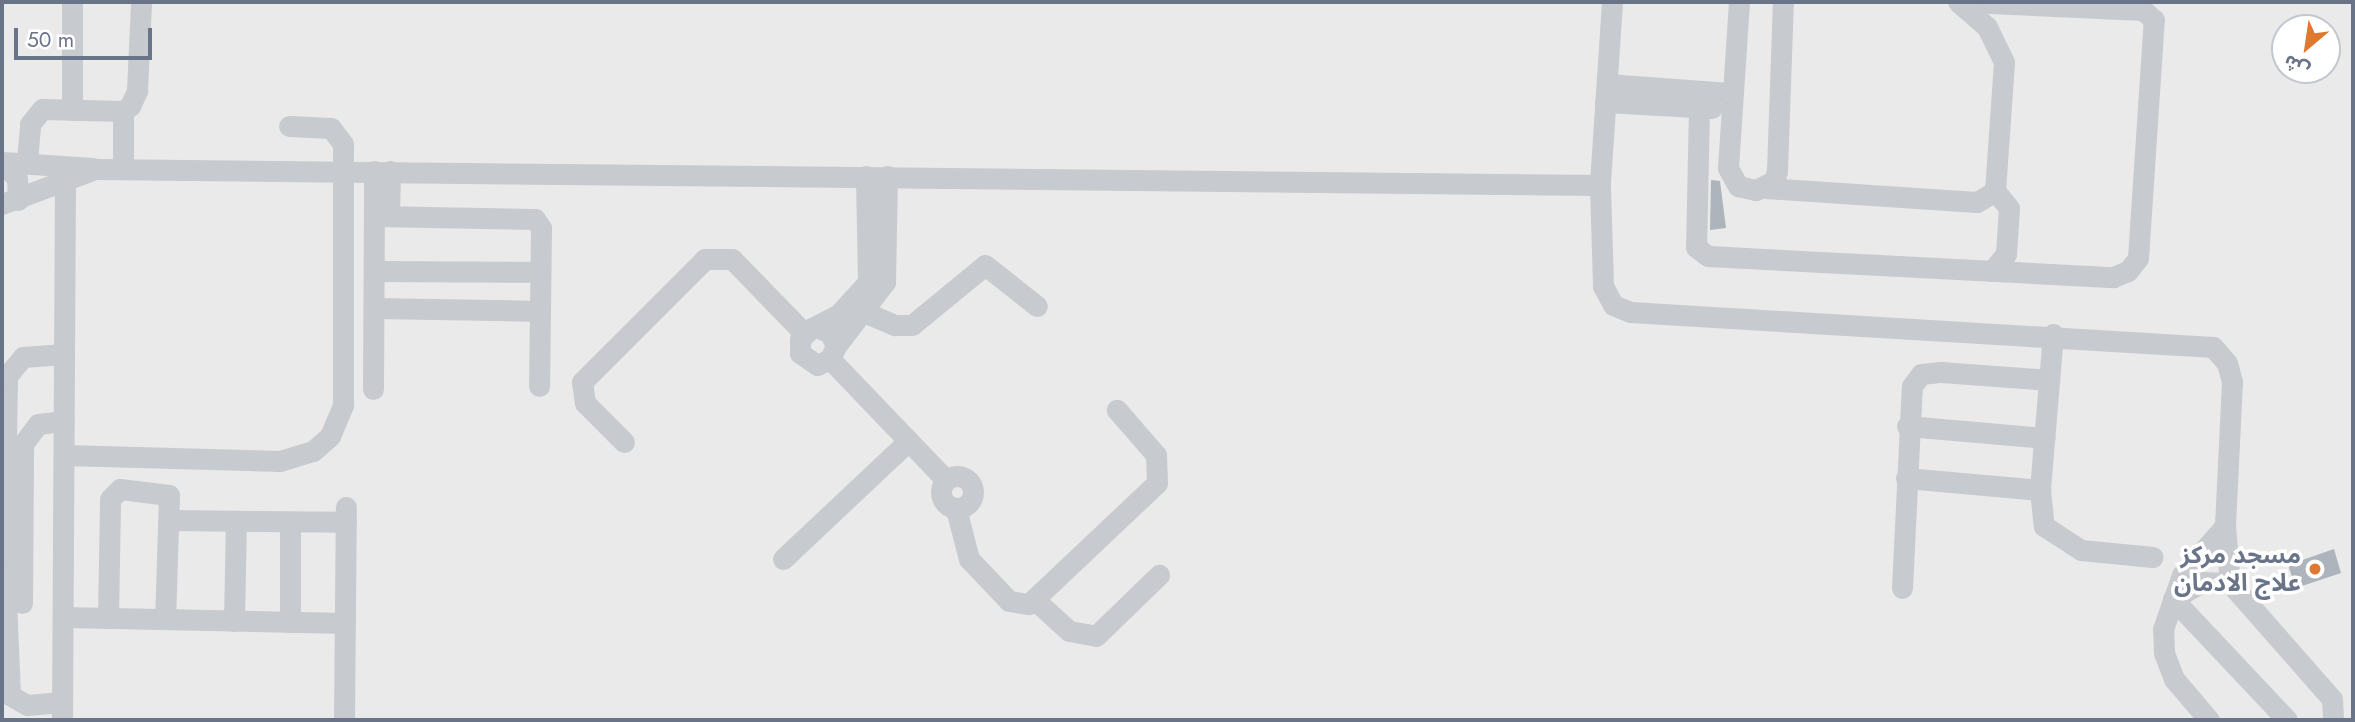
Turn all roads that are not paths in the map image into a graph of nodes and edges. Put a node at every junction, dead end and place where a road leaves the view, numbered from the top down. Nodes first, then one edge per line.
1 (72, 2) edge
2 (141, 2) edge
3 (1612, 2) edge
4 (1740, 2) edge
5 (1783, 2) edge
6 (1958, 2) edge
7 (1969, 2) edge
8 (2013, 3) edge
9 (1606, 93) junction
10 (1730, 101) junction
11 (1699, 107) junction
12 (72, 110) junction
13 (123, 111) junction
14 (289, 126) dead end
15 (27, 161) junction
16 (2, 162) edge
17 (95, 169) junction
18 (123, 169) junction
19 (344, 171) junction
20 (382, 171) junction
21 (876, 176) junction
22 (65, 180) junction
23 (1600, 185) junction
24 (1765, 188) junction
25 (1995, 191) junction
26 (10, 202) edge
27 (382, 216) junction
28 (374, 271) junction
29 (1992, 271) junction
30 (540, 272) junction
31 (1037, 306) dead end
32 (374, 308) junction
33 (540, 311) junction
34 (864, 312) junction
35 (811, 330) junction
36 (2053, 334) junction
37 (64, 348) junction
38 (833, 353) junction
39 (2, 363) edge
40 (2049, 380) junction
41 (539, 386) dead end
42 (373, 389) dead end
43 (1117, 410) dead end
44 (64, 421) junction
45 (1908, 426) junction
46 (2044, 438) junction
47 (908, 441) junction
48 (624, 442) dead end
49 (64, 455) junction
50 (1906, 478) junction
51 (2040, 490) junction
52 (169, 520) junction
53 (236, 521) junction
54 (290, 522) junction
55 (2225, 526) junction
56 (2153, 557) dead end
57 (783, 559) dead end
58 (1159, 575) dead end
59 (2230, 583) junction
60 (1902, 588) dead end
61 (2173, 599) junction
62 (1035, 600) junction
63 (22, 603) dead end
64 (62, 617) junction
65 (108, 618) junction
66 (165, 619) junction
67 (234, 621) junction
68 (289, 622) junction
69 (345, 623) junction
70 (62, 711) edge
71 (344, 720) edge
72 (2208, 720) edge
73 (2287, 720) edge
74 (2333, 720) edge

1 - 12 street
2 - 13 street
3 - 9 street
4 - 10 street
5 - 24 street
6 - 25 street
7 - 8 street
8 - 29 street
9 - 10 street
9 - 11 street
9 - 23 street
10 - 11 street
10 - 24 street
11 - 29 street
12 - 13 street
12 - 15 street
13 - 18 street
14 - 19 street
15 - 16 street
15 - 17 street
16 - 26 street
17 - 18 street
17 - 22 street
18 - 19 street
19 - 20 street
19 - 49 street
20 - 21 street
20 - 27 street
21 - 23 street
21 - 34 street
21 - 35 street
22 - 26 street
22 - 37 street
23 - 36 street
24 - 25 street
25 - 29 street
27 - 28 street
27 - 30 street
28 - 30 street
28 - 32 street
30 - 33 street
31 - 34 street
32 - 33 street
32 - 42 street
33 - 41 street
34 - 38 street
35 - 38 street
35 - 38 street
35 - 48 street
36 - 40 street
36 - 55 street
37 - 39 street
37 - 44 street
37 - 70 street
38 - 47 street
40 - 45 street
40 - 46 street
43 - 62 street
44 - 49 street
44 - 63 street
45 - 46 street
45 - 50 street
46 - 51 street
47 - 57 street
47 - 62 street
49 - 64 street
50 - 51 street
50 - 60 street
51 - 56 street
52 - 53 street
52 - 65 street
52 - 66 street
53 - 54 street
53 - 67 street
54 - 68 street
54 - 69 street
55 - 59 street
55 - 61 street
58 - 62 street
59 - 61 street
59 - 74 street
61 - 72 street
61 - 73 street
64 - 65 street
64 - 70 street
65 - 66 street
66 - 67 street
67 - 68 street
68 - 69 street
69 - 71 street

